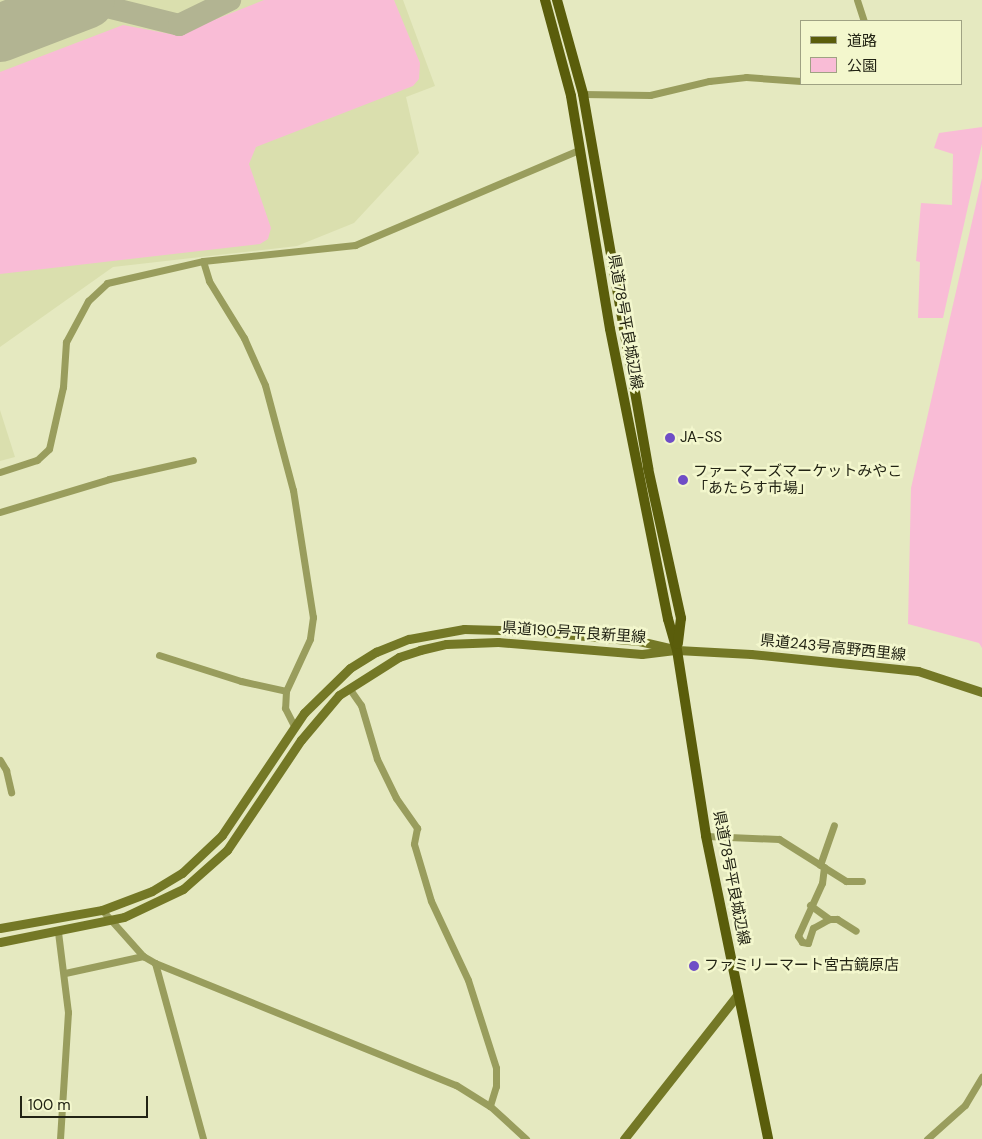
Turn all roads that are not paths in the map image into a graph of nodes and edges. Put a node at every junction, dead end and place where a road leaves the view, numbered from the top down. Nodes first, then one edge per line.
1 (545, 0) edge
2 (557, 0) edge
3 (857, 0) edge
4 (864, 20) edge
5 (800, 81) edge
6 (583, 94) junction
7 (579, 150) junction
8 (203, 261) junction
9 (194, 460) dead end
10 (0, 472) edge
11 (0, 512) edge
12 (677, 650) junction
13 (159, 655) dead end
14 (349, 688) junction
15 (286, 691) junction
16 (982, 692) edge
17 (294, 726) junction
18 (0, 760) edge
19 (11, 792) dead end
20 (834, 824) dead end
21 (706, 836) junction
22 (822, 866) junction
23 (862, 881) dead end
24 (810, 905) junction
25 (102, 910) junction
26 (829, 919) junction
27 (110, 920) junction
28 (0, 928) edge
29 (856, 931) dead end
30 (58, 932) junction
31 (0, 942) edge
32 (143, 956) junction
33 (155, 963) junction
34 (65, 973) junction
35 (738, 994) junction
36 (982, 1077) edge
37 (490, 1106) junction
38 (60, 1139) edge
39 (203, 1139) edge
40 (526, 1139) edge
41 (624, 1139) edge
42 (768, 1139) edge
43 (927, 1139) edge

1 - 7 main road, 県道78号平良城辺線
2 - 6 main road, 県道78号平良城辺線
3 - 4 street
5 - 6 street
6 - 12 main road, 県道78号平良城辺線
7 - 8 street
7 - 12 main road, 県道78号平良城辺線
8 - 10 street
8 - 15 street
9 - 11 street
12 - 14 main road, 県道190号平良新里線
12 - 16 main road, 県道243号高野西里線
12 - 17 main road, 県道190号平良新里線
12 - 21 main road, 県道78号平良城辺線
13 - 15 street
14 - 27 main road, 県道190号平良新里線
14 - 37 street
15 - 17 street
17 - 25 main road, 県道190号平良新里線
18 - 19 street
20 - 22 street
21 - 22 street
21 - 35 main road, 県道78号平良城辺線
22 - 23 street
22 - 24 street
24 - 26 street
24 - 26 street
25 - 27 street
25 - 28 main road, 県道190号平良新里線
26 - 29 street
27 - 30 main road, 県道190号平良新里線
27 - 32 street
30 - 31 main road, 県道190号平良新里線
30 - 34 street
32 - 33 street
32 - 34 street
33 - 37 street
33 - 39 street
34 - 38 street
35 - 41 main road
35 - 42 main road, 県道78号平良城辺線
36 - 43 street
37 - 40 street

